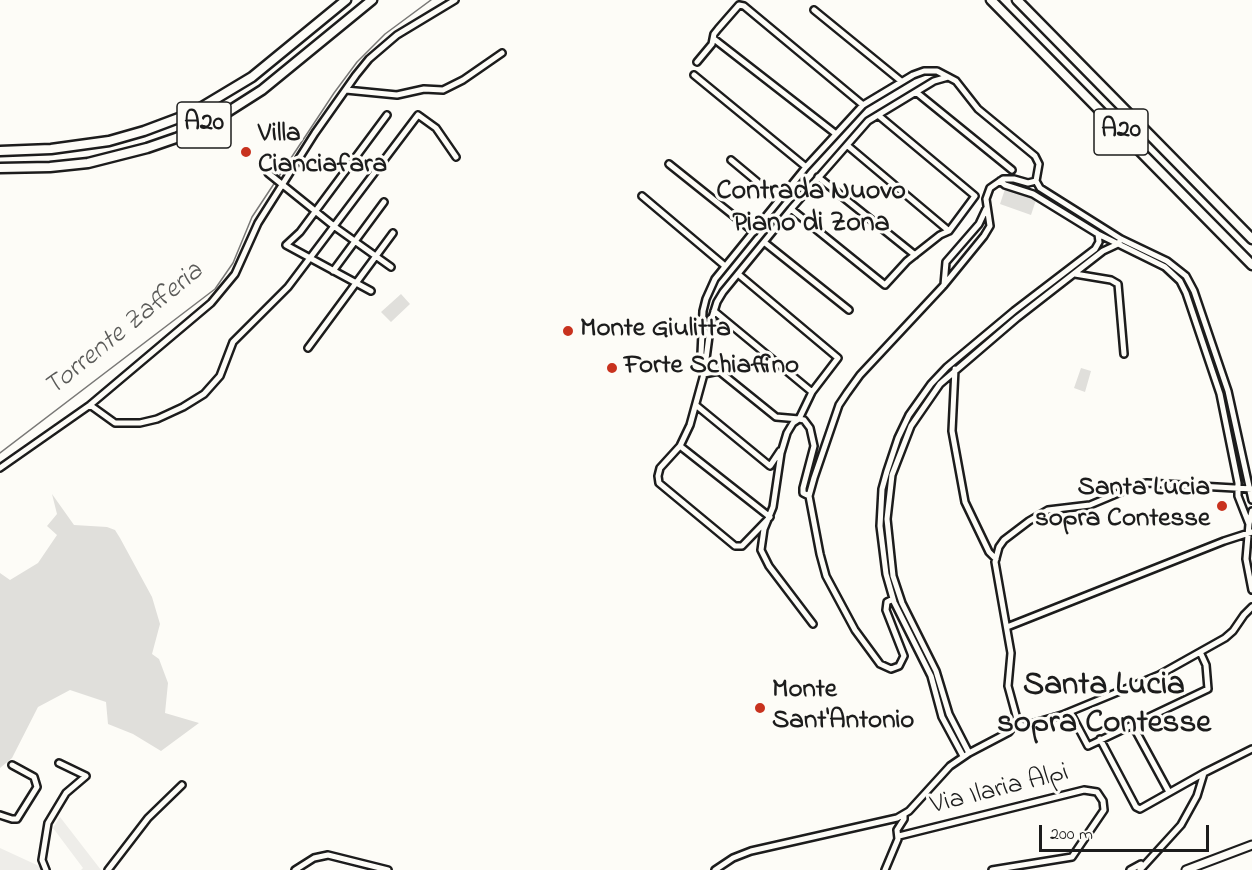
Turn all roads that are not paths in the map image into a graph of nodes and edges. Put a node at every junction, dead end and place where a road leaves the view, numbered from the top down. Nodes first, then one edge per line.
1 (346, 0) edge
2 (372, 0) edge
3 (455, 0) edge
4 (991, 0) edge
5 (1017, 0) edge
6 (814, 10) dead end
7 (714, 39) junction
8 (502, 53) dead end
9 (697, 62) dead end
10 (694, 75) dead end
11 (951, 78) junction
12 (901, 81) junction
13 (346, 90) junction
14 (916, 92) junction
15 (863, 105) junction
16 (387, 115) dead end
17 (878, 116) junction
18 (836, 134) junction
19 (848, 146) junction
20 (0, 151) edge
21 (456, 157) dead end
22 (731, 160) dead end
23 (669, 164) dead end
24 (806, 167) junction
25 (0, 168) edge
26 (1012, 170) dead end
27 (270, 175) dead end
28 (818, 177) junction
29 (1000, 181) junction
30 (1036, 181) junction
31 (1028, 183) junction
32 (280, 184) junction
33 (1040, 188) junction
34 (1030, 192) junction
35 (642, 196) dead end
36 (779, 200) junction
37 (384, 202) dead end
38 (791, 209) junction
39 (986, 209) junction
40 (315, 211) junction
41 (335, 227) junction
42 (1102, 227) junction
43 (949, 231) junction
44 (754, 232) junction
45 (393, 233) dead end
46 (1098, 234) junction
47 (1252, 239) edge
48 (355, 241) junction
49 (1120, 241) junction
50 (764, 242) junction
51 (915, 255) junction
52 (376, 256) junction
53 (310, 259) junction
54 (1252, 265) edge
55 (725, 266) junction
56 (391, 267) dead end
57 (333, 271) junction
58 (738, 274) junction
59 (1075, 274) junction
60 (356, 283) junction
61 (944, 285) junction
62 (370, 291) dead end
63 (849, 310) dead end
64 (714, 311) junction
65 (308, 348) dead end
66 (1124, 354) dead end
67 (951, 364) junction
68 (955, 369) junction
69 (705, 372) junction
70 (812, 392) junction
71 (90, 405) junction
72 (697, 406) junction
73 (799, 418) junction
74 (783, 445) junction
75 (680, 446) junction
76 (0, 468) edge
77 (1238, 489) junction
78 (1250, 489) edge
79 (809, 496) junction
80 (1252, 500) edge
81 (770, 517) junction
82 (1251, 518) edge
83 (1250, 533) edge
84 (996, 559) junction
85 (1251, 581) edge
86 (1252, 590) edge
87 (893, 598) junction
88 (1252, 607) edge
89 (813, 624) dead end
90 (1007, 627) junction
91 (1201, 654) dead end
92 (1070, 712) junction
93 (1015, 724) junction
94 (1131, 724) junction
95 (1100, 739) junction
96 (1252, 749) edge
97 (966, 755) junction
98 (59, 763) dead end
99 (12, 765) dead end
100 (1204, 773) junction
101 (182, 784) dead end
102 (1169, 792) junction
103 (904, 814) junction
104 (0, 815) edge
105 (899, 836) junction
106 (1252, 845) edge
107 (1145, 862) junction
108 (46, 870) edge
109 (108, 870) edge
110 (296, 870) edge
111 (388, 870) edge
112 (715, 870) edge
113 (885, 870) edge
114 (992, 870) edge
115 (1130, 870) edge
116 (1140, 870) edge
117 (1186, 870) edge

1 - 20 highway, A20
2 - 25 highway, A20
3 - 13 street
4 - 54 highway, A20
5 - 47 highway, A20
6 - 12 street
7 - 9 street
7 - 15 street
7 - 18 street
8 - 13 street
10 - 24 street
11 - 12 street
11 - 14 street
11 - 30 street
12 - 15 street
13 - 32 street
14 - 17 street
14 - 26 street
15 - 18 street
16 - 40 street
17 - 19 street
17 - 43 street
18 - 24 street
19 - 28 street
19 - 43 street
21 - 41 street
22 - 36 street
23 - 44 street
24 - 36 street
27 - 32 street
28 - 38 street
28 - 51 street
29 - 31 street
29 - 34 street
29 - 39 street
30 - 31 street
30 - 33 street
31 - 34 street
32 - 40 street
32 - 71 street
33 - 34 street
33 - 42 street
34 - 46 street
35 - 55 street
36 - 44 street
37 - 48 street
38 - 50 street
38 - 51 street
39 - 61 street
39 - 61 street
40 - 41 street
40 - 53 street
41 - 48 street
41 - 53 street
42 - 46 street
42 - 49 street
43 - 51 street
44 - 55 street
45 - 52 street
46 - 49 street
46 - 67 street
48 - 52 street
48 - 57 street
49 - 59 street
49 - 77 street
49 - 78 street
50 - 58 street
50 - 63 street
52 - 56 street
52 - 60 street
53 - 57 street
53 - 71 street
55 - 69 street
57 - 60 street
58 - 64 street
58 - 70 street
59 - 66 street
59 - 68 street
60 - 62 street
60 - 65 street
61 - 79 street
64 - 69 street
64 - 70 street
67 - 68 street
67 - 87 street
68 - 84 street
68 - 97 street
69 - 72 street
69 - 73 street
70 - 73 street
71 - 76 street
72 - 74 street
72 - 75 street
73 - 74 street
73 - 79 street
74 - 81 street
75 - 81 street
75 - 81 street
77 - 78 street
77 - 82 street
77 - 84 street
78 - 80 street
79 - 87 street
81 - 89 street
82 - 83 street
83 - 85 street
83 - 90 street
84 - 90 street
85 - 86 street
87 - 97 street
88 - 92 street
90 - 93 street
91 - 94 street
92 - 93 street
92 - 95 street
93 - 97 street
94 - 95 street
94 - 102 street
95 - 102 street
96 - 100 street
97 - 103 street
98 - 108 street
99 - 104 street
100 - 102 street
100 - 107 street
101 - 109 street
103 - 105 street
103 - 112 street
105 - 113 street
105 - 114 street, Via Ilaria Alpi
106 - 117 main road
107 - 115 street
107 - 116 street
110 - 111 street

